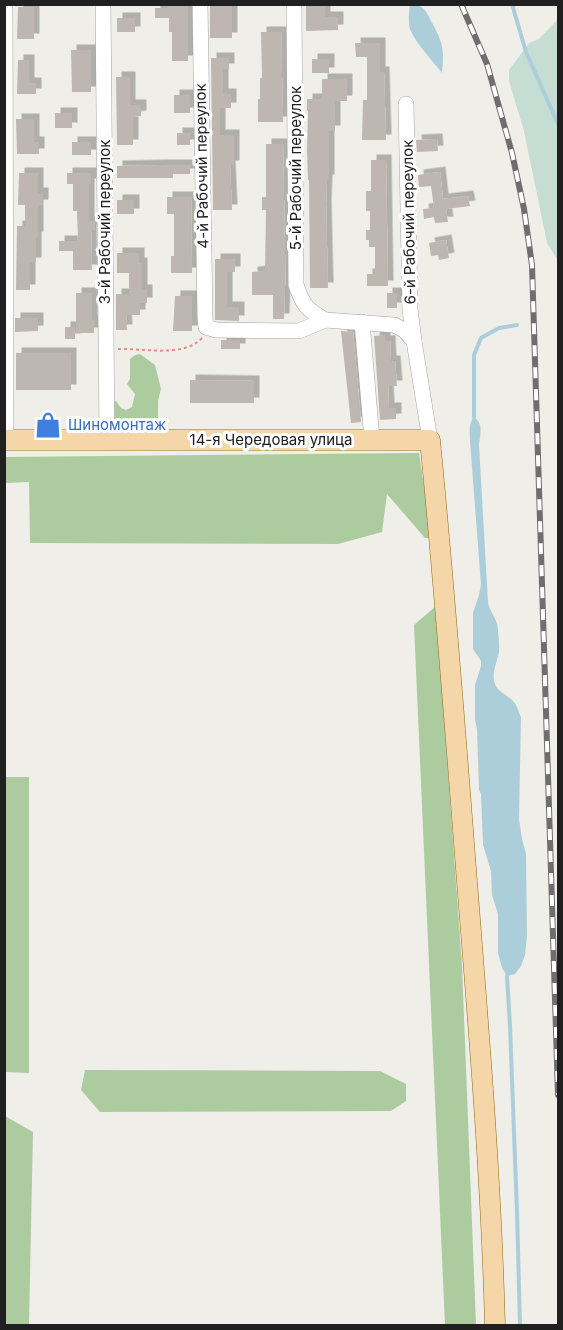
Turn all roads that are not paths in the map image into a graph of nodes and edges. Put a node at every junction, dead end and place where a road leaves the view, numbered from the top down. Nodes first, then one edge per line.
1 (5, 4) edge
2 (103, 4) edge
3 (200, 4) edge
4 (294, 4) edge
5 (406, 104) dead end
6 (325, 320) junction
7 (362, 322) junction
8 (414, 341) junction
9 (5, 440) edge
10 (107, 440) junction
11 (372, 440) junction
12 (430, 440) junction
13 (495, 1326) edge

1 - 9 street
2 - 10 street, 3-й Рабочий переулок
3 - 6 street, 4-й Рабочий переулок
4 - 6 street, 5-й Рабочий переулок
5 - 8 street, 6-й Рабочий переулок
6 - 7 street
7 - 8 street
7 - 11 street
8 - 12 street, 6-й Рабочий переулок
9 - 10 main road, 14-я Чередовая улица
10 - 11 main road, 14-я Чередовая улица
11 - 12 main road, 14-я Чередовая улица
12 - 13 main road

